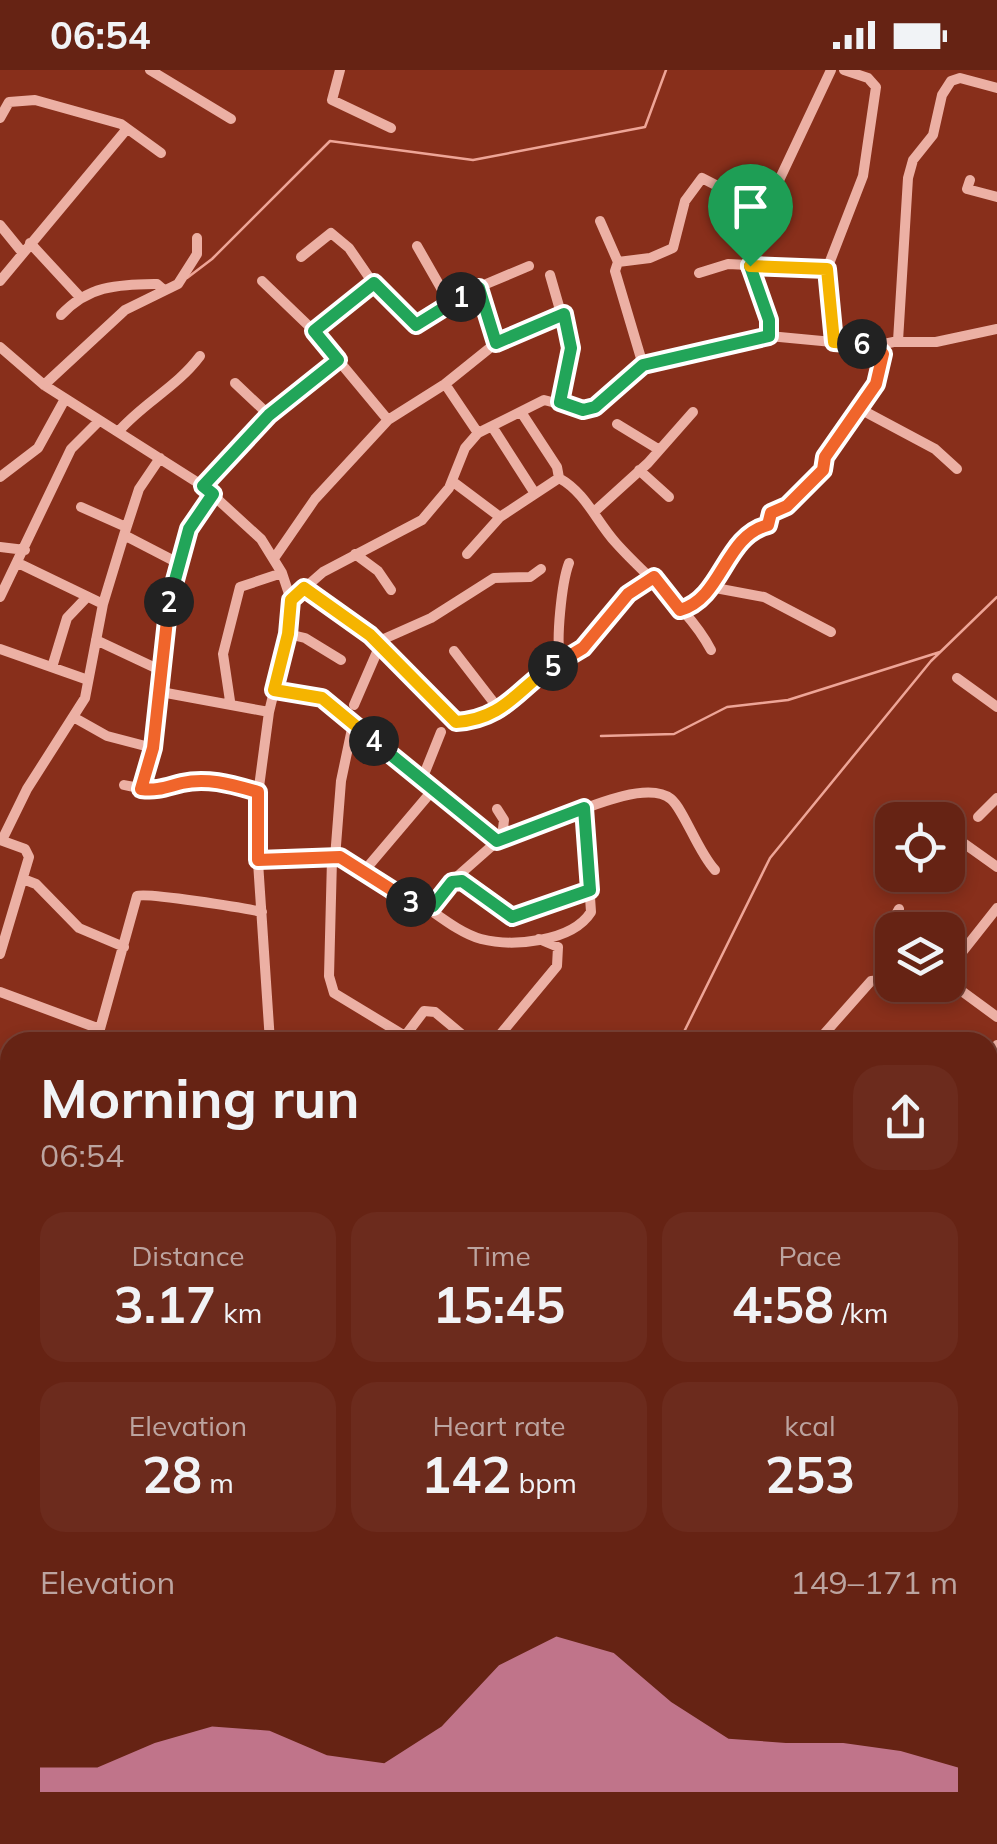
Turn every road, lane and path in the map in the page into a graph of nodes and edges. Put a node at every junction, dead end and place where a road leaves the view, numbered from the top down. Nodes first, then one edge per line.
1 (150, 70) edge
2 (340, 70) edge
3 (844, 70) edge
4 (832, 72) edge
5 (979, 76) edge
6 (997, 88) edge
7 (0, 118) edge
8 (231, 119) dead end
9 (391, 128) dead end
10 (126, 130) junction
11 (161, 153) dead end
12 (970, 180) dead end
13 (997, 196) edge
14 (764, 210) junction
15 (600, 222) dead end
16 (0, 225) edge
17 (197, 238) dead end
18 (417, 246) dead end
19 (26, 248) junction
20 (301, 257) dead end
21 (618, 262) junction
22 (529, 266) dead end
23 (750, 266) junction
24 (827, 269) junction
25 (699, 273) dead end
26 (550, 276) dead end
27 (0, 281) edge
28 (262, 281) dead end
29 (374, 283) junction
30 (479, 288) junction
31 (164, 290) junction
32 (79, 296) junction
33 (449, 302) junction
34 (564, 314) junction
35 (61, 316) dead end
36 (997, 329) edge
37 (314, 331) junction
38 (769, 336) junction
39 (898, 340) junction
40 (834, 342) junction
41 (496, 343) junction
42 (0, 347) edge
43 (879, 350) junction
44 (200, 356) dead end
45 (338, 360) junction
46 (643, 365) junction
47 (235, 383) dead end
48 (446, 384) junction
49 (44, 385) junction
50 (65, 398) junction
51 (560, 402) junction
52 (860, 409) junction
53 (521, 412) junction
54 (693, 412) dead end
55 (269, 415) junction
56 (99, 420) junction
57 (388, 420) junction
58 (617, 424) dead end
59 (493, 428) junction
60 (118, 432) junction
61 (478, 433) junction
62 (658, 450) junction
63 (160, 458) junction
64 (957, 469) dead end
65 (639, 470) junction
66 (1, 475) edge
67 (559, 478) junction
68 (452, 481) junction
69 (203, 486) junction
70 (534, 492) junction
71 (213, 494) junction
72 (668, 497) dead end
73 (81, 506) dead end
74 (594, 512) junction
75 (500, 516) junction
76 (125, 531) junction
77 (0, 547) edge
78 (25, 550) junction
79 (355, 554) junction
80 (467, 554) dead end
81 (274, 557) junction
82 (18, 563) junction
83 (180, 564) junction
84 (570, 564) dead end
85 (541, 568) dead end
86 (282, 573) junction
87 (654, 577) junction
88 (710, 586) junction
89 (304, 588) junction
90 (391, 590) dead end
91 (87, 596) junction
92 (0, 597) edge
93 (291, 600) junction
94 (103, 604) junction
95 (680, 610) junction
96 (830, 632) dead end
97 (288, 634) junction
98 (96, 640) junction
99 (379, 644) junction
100 (0, 650) edge
101 (711, 650) dead end
102 (454, 651) dead end
103 (341, 660) dead end
104 (561, 661) junction
105 (53, 664) junction
106 (162, 671) junction
107 (957, 678) dead end
108 (88, 680) junction
109 (274, 690) junction
110 (161, 692) junction
111 (230, 701) junction
112 (354, 705) dead end
113 (498, 708) junction
114 (997, 708) edge
115 (269, 712) junction
116 (75, 718) junction
117 (354, 724) junction
118 (441, 732) dead end
119 (153, 748) junction
120 (421, 782) junction
121 (124, 785) dead end
122 (141, 789) junction
123 (258, 792) junction
124 (432, 792) junction
125 (997, 798) edge
126 (584, 808) junction
127 (497, 809) dead end
128 (978, 817) dead end
129 (500, 839) junction
130 (1, 840) edge
131 (965, 844) edge
132 (334, 859) junction
133 (258, 860) junction
134 (997, 867) edge
135 (365, 870) junction
136 (715, 870) dead end
137 (23, 878) junction
138 (452, 882) junction
139 (590, 890) junction
140 (426, 907) junction
141 (997, 908) edge
142 (262, 912) junction
143 (538, 938) junction
144 (124, 947) junction
145 (965, 948) edge
146 (0, 954) edge
147 (875, 981) edge
148 (0, 992) edge
149 (965, 995) edge
150 (997, 1017) edge
151 (269, 1032) edge
152 (399, 1032) edge
153 (409, 1032) edge
154 (459, 1032) edge
155 (502, 1032) edge
156 (826, 1032) edge

1 - 8 street
2 - 9 street
3 - 24 street
4 - 14 street
5 - 6 street
5 - 39 street
7 - 10 street
10 - 11 street
10 - 19 street
12 - 13 street
14 - 21 street
14 - 23 street
15 - 21 street
16 - 19 street
17 - 31 street
18 - 33 street
19 - 27 street
19 - 32 street
20 - 29 street
21 - 46 street
22 - 30 street
23 - 24 street
23 - 25 street
23 - 38 street
24 - 40 street
26 - 34 street
28 - 37 street
29 - 33 street
29 - 37 street
30 - 33 street
30 - 41 street
31 - 32 street
31 - 49 street
32 - 35 street
34 - 41 street
34 - 51 street
36 - 39 street
37 - 45 street
38 - 40 street
38 - 46 street
39 - 43 street
40 - 43 street
41 - 48 street
42 - 49 street
43 - 52 street
44 - 60 street
45 - 55 street
45 - 57 street
46 - 51 street
47 - 55 street
48 - 57 street
48 - 61 street
49 - 50 street
50 - 56 street
50 - 66 street
51 - 53 street
52 - 64 street
52 - 88 street
53 - 59 street
53 - 67 street
54 - 62 street
55 - 69 street
56 - 60 street
56 - 78 street
57 - 81 street
58 - 62 street
59 - 61 street
59 - 70 street
60 - 63 street
61 - 68 street
62 - 65 street
63 - 69 street
63 - 76 street
65 - 72 street
65 - 74 street
67 - 70 street
67 - 74 street
68 - 75 street
68 - 79 street
69 - 71 street
70 - 75 street
71 - 81 street
71 - 83 street
73 - 76 street
74 - 87 street
75 - 80 street
76 - 83 street
76 - 94 street
77 - 78 street
78 - 82 street
79 - 89 street
79 - 90 street
81 - 86 street
82 - 91 street
82 - 92 street
83 - 106 street
84 - 104 street
85 - 99 street
86 - 93 street
86 - 111 street
87 - 95 street
87 - 104 street
88 - 95 street
88 - 96 street
89 - 93 street
89 - 99 street
91 - 94 street
91 - 105 street
93 - 97 street
94 - 98 street
95 - 101 street
97 - 103 street
97 - 109 street
98 - 106 street
98 - 108 street
99 - 112 street
99 - 113 street
100 - 105 street
102 - 113 street
104 - 113 street
105 - 108 street
106 - 110 street
107 - 114 street
108 - 116 street
109 - 115 street
109 - 117 street
110 - 111 street
110 - 119 street
111 - 115 street
115 - 123 street
116 - 119 street
116 - 130 street
117 - 120 street
117 - 132 street
118 - 120 street
119 - 122 street
120 - 124 street
121 - 122 street
122 - 123 street
123 - 133 street
124 - 129 street
124 - 135 street
125 - 128 street
126 - 129 street
126 - 136 street
126 - 139 street
127 - 129 street
129 - 138 street
130 - 137 street
131 - 134 street
132 - 133 street
132 - 135 street
132 - 152 street
133 - 142 street
135 - 140 street
137 - 144 street
137 - 146 street
138 - 139 street
138 - 140 street
139 - 143 street
140 - 143 street
141 - 145 street
142 - 144 street
142 - 151 street
143 - 155 street
144 - 148 street
147 - 156 street
149 - 150 street
153 - 154 street

